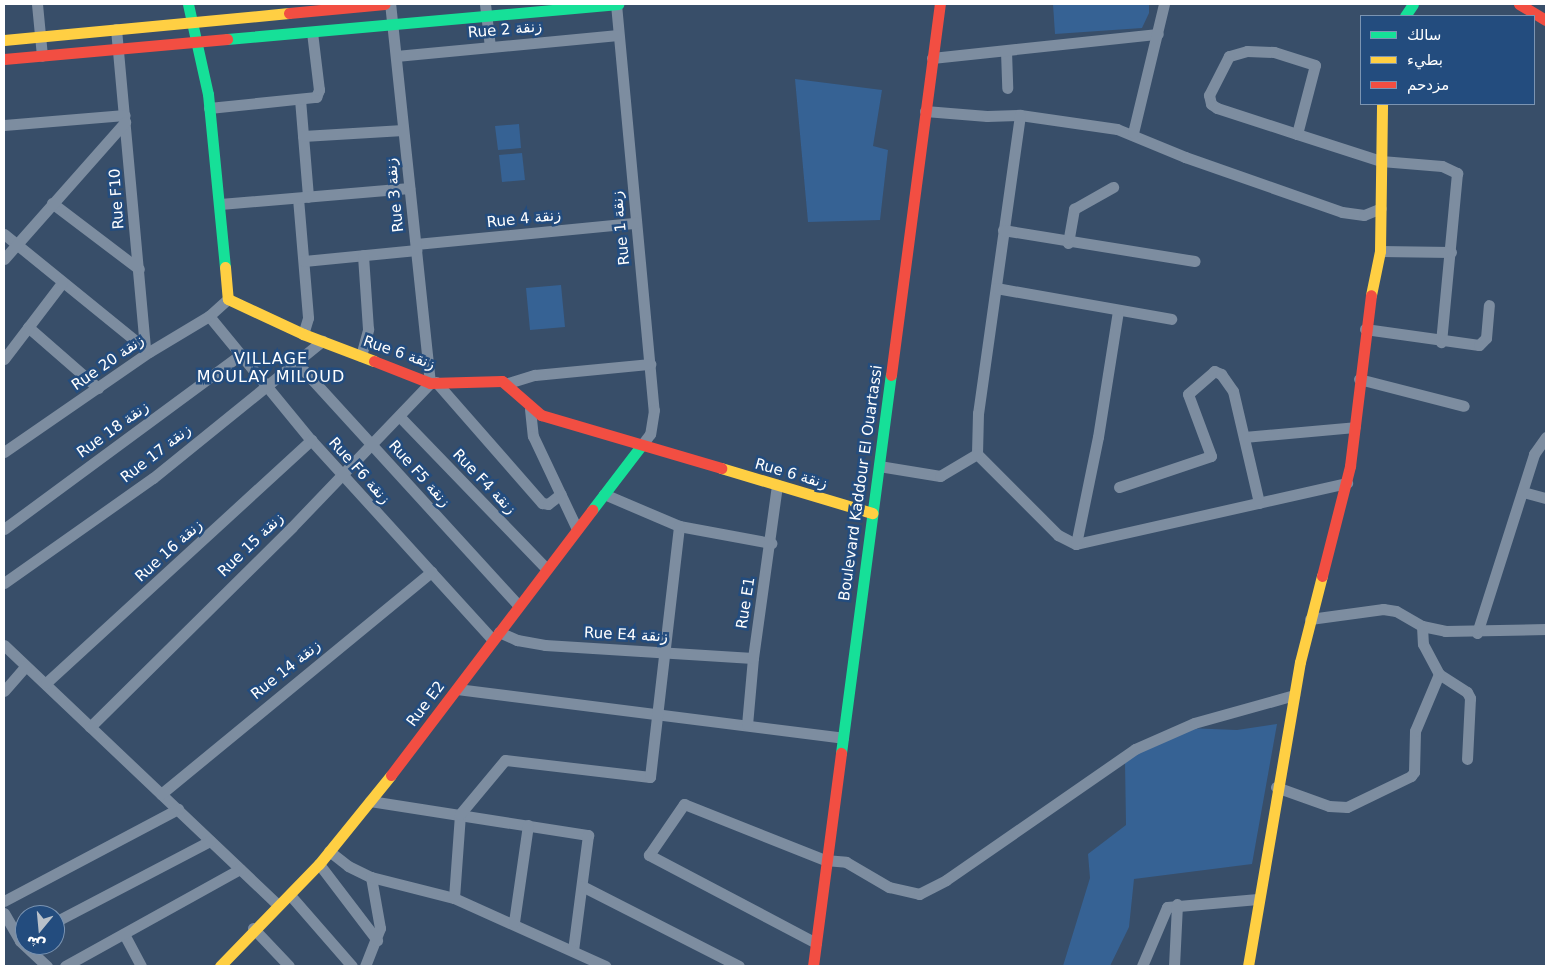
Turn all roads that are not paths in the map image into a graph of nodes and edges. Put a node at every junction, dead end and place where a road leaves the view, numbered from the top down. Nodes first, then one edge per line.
1 (37, 4) edge
2 (188, 4) edge
3 (385, 4) edge
4 (390, 4) edge
5 (617, 4) edge
6 (940, 4) edge
7 (1164, 4) edge
8 (1413, 4) edge
9 (1518, 4) edge
10 (309, 8) edge
11 (486, 9) edge
12 (1406, 15) edge
13 (1534, 15) edge
14 (192, 23) junction
15 (392, 25) junction
16 (116, 29) junction
17 (312, 32) junction
18 (1158, 34) junction
19 (618, 35) junction
20 (40, 36) junction
21 (4, 40) edge
22 (196, 42) junction
23 (490, 47) junction
24 (118, 48) junction
25 (1006, 50) junction
26 (42, 56) junction
27 (396, 56) junction
28 (932, 58) junction
29 (4, 59) edge
30 (1007, 88) dead end
31 (300, 100) junction
32 (1382, 105) edge
33 (209, 108) junction
34 (925, 111) junction
35 (1020, 115) junction
36 (125, 118) junction
37 (4, 125) edge
38 (403, 130) junction
39 (1133, 133) junction
40 (1297, 134) junction
41 (303, 136) junction
42 (1381, 161) junction
43 (1113, 187) dead end
44 (409, 188) junction
45 (303, 197) junction
46 (52, 203) junction
47 (220, 204) junction
48 (1382, 208) junction
49 (636, 223) junction
50 (1003, 230) junction
51 (4, 234) edge
52 (1068, 243) junction
53 (16, 244) junction
54 (416, 247) junction
55 (1380, 250) junction
56 (1451, 252) junction
57 (362, 255) junction
58 (4, 259) edge
59 (304, 260) junction
60 (1195, 261) dead end
61 (139, 269) junction
62 (62, 283) junction
63 (996, 288) junction
64 (228, 299) junction
65 (1489, 305) dead end
66 (1118, 311) junction
67 (209, 316) junction
68 (1171, 319) dead end
69 (28, 327) junction
70 (1365, 329) junction
71 (303, 334) junction
72 (322, 341) junction
73 (1441, 342) junction
74 (147, 350) junction
75 (240, 355) junction
76 (361, 356) junction
77 (4, 358) edge
78 (298, 364) junction
79 (650, 364) junction
80 (1359, 379) junction
81 (433, 382) junction
82 (508, 383) junction
83 (98, 388) junction
84 (268, 388) junction
85 (1464, 406) dead end
86 (530, 409) junction
87 (400, 417) junction
88 (1355, 427) junction
89 (1244, 437) junction
90 (1546, 437) edge
91 (311, 440) junction
92 (373, 445) junction
93 (640, 446) junction
94 (4, 452) edge
95 (977, 454) junction
96 (879, 466) junction
97 (343, 476) junction
98 (1347, 483) junction
99 (777, 485) junction
100 (1119, 487) dead end
101 (1523, 492) junction
102 (561, 494) junction
103 (604, 494) junction
104 (1546, 498) edge
105 (1259, 504) junction
106 (872, 514) junction
107 (679, 526) junction
108 (4, 529) edge
109 (577, 529) junction
110 (771, 543) junction
111 (1076, 544) junction
112 (546, 568) junction
113 (430, 572) junction
114 (4, 583) edge
115 (518, 605) junction
116 (1310, 619) junction
117 (1422, 626) junction
118 (1546, 629) edge
119 (1477, 633) junction
120 (496, 636) junction
121 (4, 645) edge
122 (664, 652) junction
123 (753, 658) junction
124 (26, 666) junction
125 (1439, 674) junction
126 (46, 683) junction
127 (457, 690) junction
128 (4, 692) edge
129 (1294, 695) junction
130 (657, 715) junction
131 (748, 725) junction
132 (90, 727) junction
133 (843, 738) junction
134 (1467, 759) dead end
135 (1276, 788) junction
136 (161, 794) junction
137 (370, 801) junction
138 (178, 809) junction
139 (460, 814) junction
140 (528, 825) junction
141 (210, 841) junction
142 (329, 851) junction
143 (825, 860) junction
144 (319, 864) junction
145 (240, 869) junction
146 (371, 877) junction
147 (582, 886) junction
148 (290, 895) junction
149 (454, 898) junction
150 (1258, 898) junction
151 (4, 901) edge
152 (1177, 904) junction
153 (278, 905) junction
154 (4, 913) edge
155 (65, 917) edge
156 (514, 922) junction
157 (253, 928) junction
158 (15, 930) edge
159 (124, 934) junction
160 (377, 940) junction
161 (816, 943) junction
162 (572, 950) junction
163 (36, 955) edge
164 (589, 963) edge
165 (47, 966) edge
166 (65, 966) edge
167 (142, 966) edge
168 (220, 966) edge
169 (289, 966) edge
170 (352, 966) edge
171 (365, 966) edge
172 (605, 966) edge
173 (739, 966) edge
174 (813, 966) edge
175 (1142, 966) edge
176 (1174, 966) edge
177 (1248, 966) edge

1 - 20 street
2 - 14 street
3 - 10 street
4 - 15 street, Rue 3 زنقة
5 - 11 street
5 - 19 street, Rue 1 زنقة
6 - 28 street, Boulevard Kaddour El Ouartassi
7 - 18 street
8 - 12 street
9 - 13 street
10 - 14 street
11 - 15 street
11 - 23 street
14 - 16 street
14 - 22 street
15 - 17 street
15 - 27 street, Rue 3 زنقة
16 - 20 street
16 - 24 street, Rue F10
17 - 22 street
17 - 31 street
18 - 25 street
18 - 39 street
19 - 23 street, Rue 2 زنقة
19 - 49 street, Rue 1 زنقة
20 - 21 street
20 - 26 street
22 - 24 street
22 - 33 street
23 - 27 street, Rue 2 زنقة
24 - 26 street
24 - 36 street, Rue F10
25 - 28 street
25 - 30 street
26 - 29 street
27 - 38 street, Rue 3 زنقة
28 - 34 street, Boulevard Kaddour El Ouartassi
31 - 33 street
31 - 41 street
32 - 42 street
33 - 47 street
34 - 35 street
34 - 96 street, Boulevard Kaddour El Ouartassi
35 - 39 street
35 - 50 street
36 - 37 street
36 - 46 street
36 - 61 street, Rue F10
38 - 41 street
38 - 44 street, Rue 3 زنقة
39 - 48 street
40 - 40 street
40 - 42 street
41 - 45 street
42 - 48 street
42 - 56 street
43 - 52 street
44 - 45 street
44 - 54 street, Rue 3 زنقة
45 - 47 street
45 - 59 street
46 - 53 street
46 - 61 street
47 - 64 street
48 - 55 street
49 - 54 street, Rue 4 زنقة
49 - 79 street, Rue 1 زنقة
50 - 52 street
50 - 63 street
51 - 53 street
52 - 60 street
53 - 58 street
53 - 62 street
54 - 57 street, Rue 4 زنقة
54 - 81 street, Rue 3 زنقة
55 - 56 street
55 - 70 street
56 - 73 street
57 - 59 street, Rue 4 زنقة
57 - 76 street
59 - 71 street
61 - 74 street, Rue F10
62 - 69 street
62 - 74 street
63 - 66 street
63 - 95 street
64 - 67 street, Rue 20 زنقة
64 - 71 street, Rue 6 زنقة
65 - 73 street
66 - 68 street
66 - 111 street
67 - 74 street, Rue 20 زنقة
67 - 75 street, Rue F6 زنقة
69 - 77 street
69 - 83 street
70 - 73 street
70 - 80 street
71 - 72 street, Rue 6 زنقة
72 - 76 street, Rue 6 زنقة
72 - 78 street, Rue 17 زنقة
74 - 83 street, Rue 20 زنقة
75 - 84 street, Rue F6 زنقة
75 - 108 street, Rue 18 زنقة
76 - 81 street, Rue 6 زنقة
78 - 84 street, Rue 17 زنقة
78 - 92 street, Rue F5 زنقة
79 - 82 street
79 - 93 street, Rue 1 زنقة
80 - 85 street
80 - 88 street
81 - 82 street, Rue 6 زنقة
81 - 87 street, Rue 15 زنقة
81 - 102 street
82 - 86 street, Rue 6 زنقة
83 - 94 street, Rue 20 زنقة
84 - 91 street, Rue F6 زنقة
84 - 114 street, Rue 17 زنقة
86 - 93 street, Rue 6 زنقة
86 - 102 street
87 - 92 street, Rue 15 زنقة
87 - 112 street, Rue F4 زنقة
88 - 89 street
88 - 98 street
89 - 100 street
89 - 105 street
90 - 101 street
91 - 97 street, Rue F6 زنقة
91 - 126 street, Rue 16 زنقة
92 - 97 street, Rue 15 زنقة
92 - 115 street, Rue F5 زنقة
93 - 99 street, Rue 6 زنقة
93 - 103 street, Rue E2
95 - 96 street
95 - 111 street
96 - 106 street, Boulevard Kaddour El Ouartassi
97 - 113 street, Rue F6 زنقة
97 - 132 street, Rue 15 زنقة
98 - 105 street
98 - 116 street
99 - 106 street, Rue 6 زنقة
99 - 110 street, Rue E1
101 - 104 street
101 - 119 street
102 - 109 street
103 - 107 street
103 - 109 street, Rue E2
105 - 111 street
106 - 133 street, Boulevard Kaddour El Ouartassi
107 - 110 street
107 - 122 street
109 - 112 street, Rue E2
110 - 123 street, Rue E1
112 - 115 street, Rue E2
113 - 120 street, Rue F6 زنقة
113 - 136 street, Rue 14 زنقة
115 - 120 street, Rue E2
116 - 117 street
116 - 129 street
117 - 119 street
117 - 125 street
118 - 119 street
120 - 122 street, Rue E4 زنقة
120 - 127 street, Rue E2
121 - 124 street
122 - 123 street, Rue E4 زنقة
122 - 130 street
123 - 131 street, Rue E1
124 - 126 street
124 - 128 street
125 - 134 street
125 - 135 street
126 - 132 street
127 - 130 street
127 - 137 street, Rue E2
129 - 135 street
129 - 143 street
130 - 131 street
130 - 139 street
131 - 133 street
132 - 136 street
133 - 143 street, Boulevard Kaddour El Ouartassi
135 - 150 street
136 - 138 street
137 - 139 street
137 - 142 street, Rue E2
138 - 141 street
138 - 151 street
139 - 140 street
139 - 149 street
140 - 147 street
140 - 156 street
141 - 145 street
141 - 155 street
142 - 144 street, Rue E2
142 - 146 street
143 - 161 street, Boulevard Kaddour El Ouartassi
143 - 161 street
144 - 148 street, Rue E2
144 - 160 street
145 - 153 street
145 - 159 street
146 - 149 street
146 - 160 street
147 - 162 street
147 - 173 street
148 - 153 street, Rue E2
148 - 170 street
149 - 156 street
150 - 152 street
150 - 177 street
152 - 175 street
152 - 176 street
153 - 157 street, Rue E2
154 - 158 street
156 - 162 street
157 - 168 street, Rue E2
157 - 169 street
159 - 166 street
159 - 167 street
160 - 171 street
161 - 174 street, Boulevard Kaddour El Ouartassi
162 - 164 street
163 - 165 street
164 - 172 street

